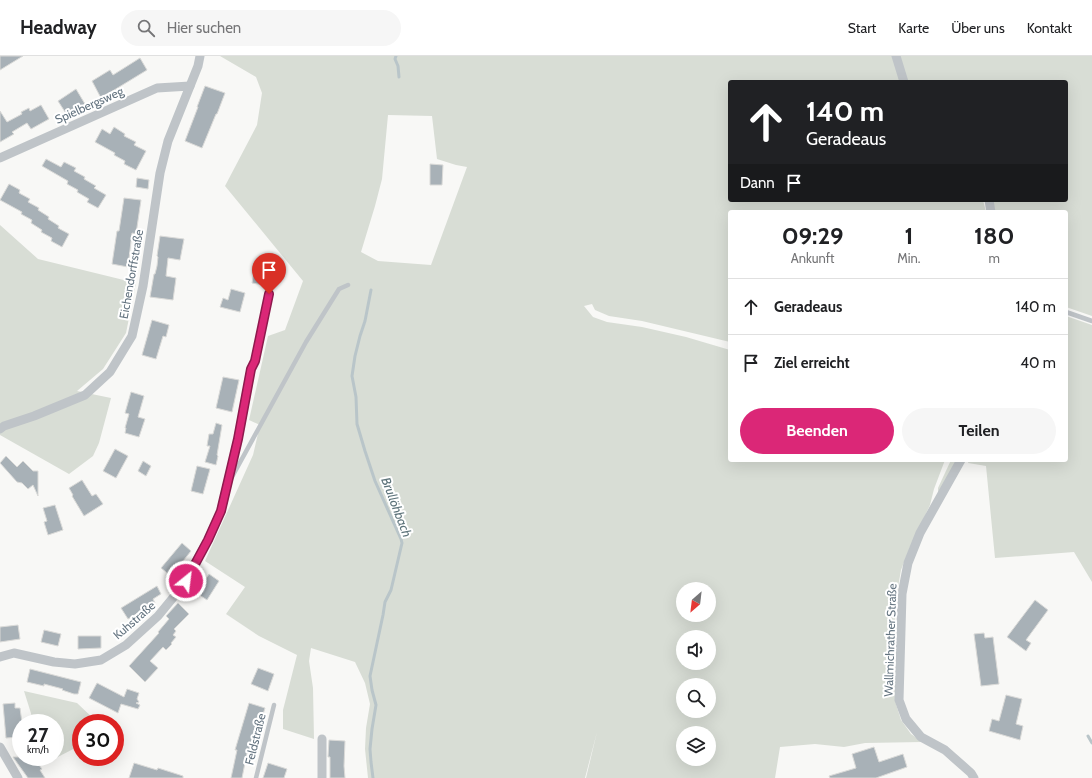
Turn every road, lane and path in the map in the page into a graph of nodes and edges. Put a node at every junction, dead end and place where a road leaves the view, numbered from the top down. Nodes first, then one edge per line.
1 (200, 56) edge
2 (896, 56) edge
3 (903, 80) edge
4 (190, 86) junction
5 (0, 158) edge
6 (348, 285) dead end
7 (269, 294) dead end
8 (1068, 313) edge
9 (1092, 321) edge
10 (255, 361) joint
11 (0, 429) edge
12 (960, 462) edge
13 (226, 487) junction
14 (0, 657) edge
15 (274, 705) dead end
16 (322, 740) dead end
17 (0, 747) edge
18 (18, 778) edge
19 (256, 778) edge
20 (322, 778) edge
21 (974, 778) edge

1 - 4 street, Eichendorffstraße
2 - 3 street
4 - 5 street, Spielbergsweg
4 - 11 street, Eichendorffstraße
6 - 13 lane
7 - 10 lane
8 - 9 lane
10 - 13 street, Kuhstraße
12 - 21 street, Wallmichrather Straße
13 - 14 street, Kuhstraße
15 - 19 lane, Feldstraße
16 - 20 street
17 - 18 street

